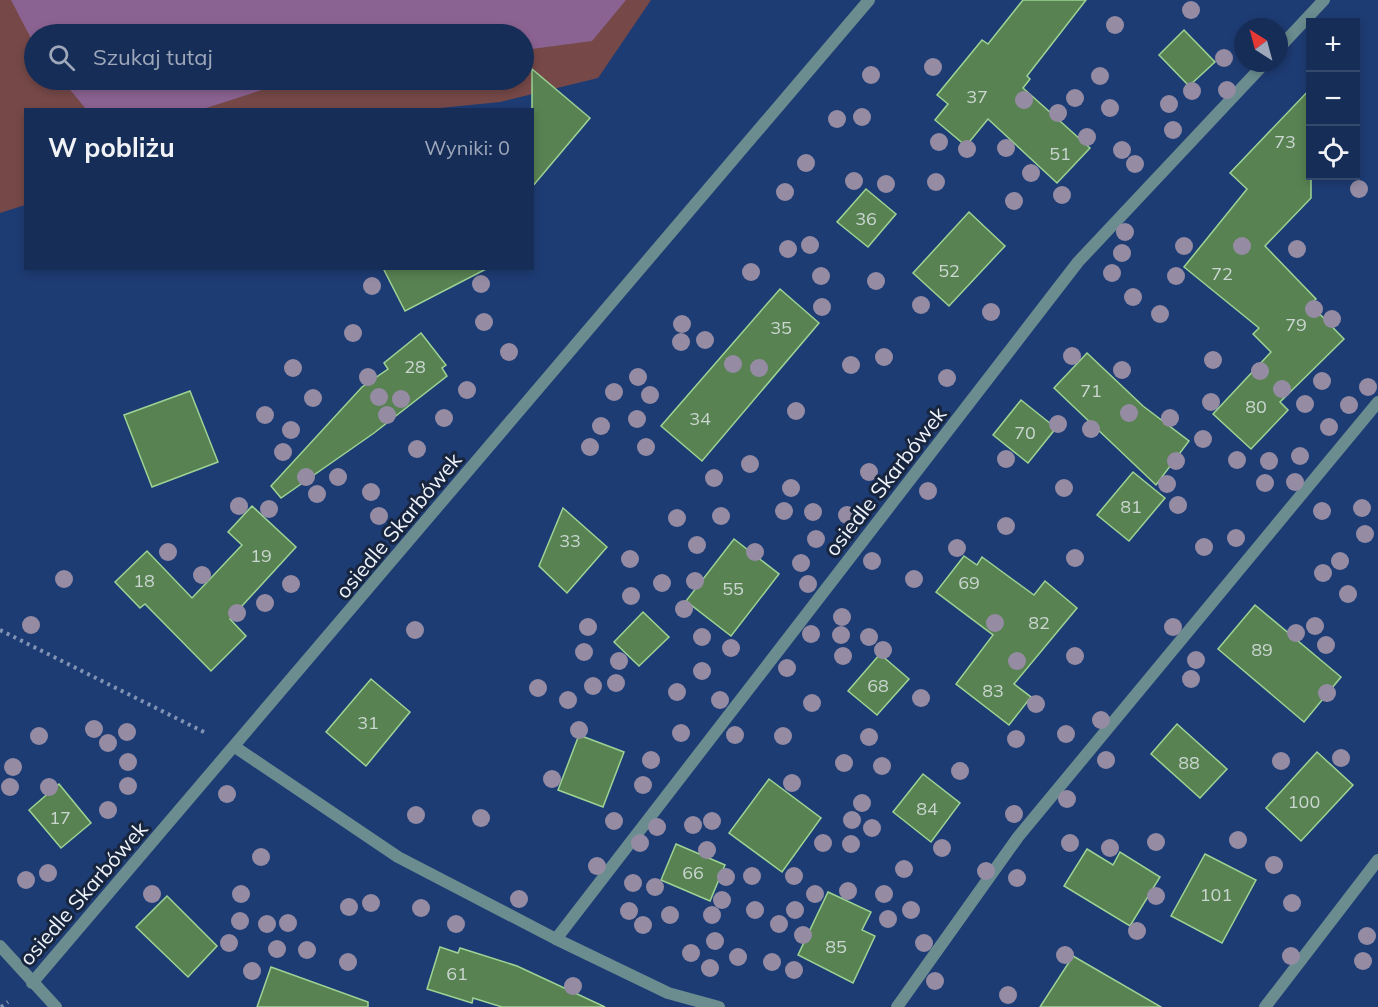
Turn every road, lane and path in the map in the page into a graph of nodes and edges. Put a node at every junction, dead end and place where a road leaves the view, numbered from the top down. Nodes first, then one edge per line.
1 (870, 0) edge
2 (1324, 0) edge
3 (1288, 38) edge
4 (1256, 72) edge
5 (1378, 402) edge
6 (0, 630) edge
7 (235, 747) junction
8 (1378, 860) edge
9 (556, 939) junction
10 (0, 946) edge
11 (32, 983) junction
12 (56, 1007) edge
13 (719, 1007) edge
14 (897, 1007) edge
15 (1264, 1007) edge

1 - 7 street, osiedle Skarbówek
2 - 3 street
4 - 9 street, osiedle Skarbówek
5 - 14 street
6 - 7 path
7 - 9 street
7 - 11 street, osiedle Skarbówek
8 - 15 street
9 - 13 street
10 - 11 street
11 - 12 street

